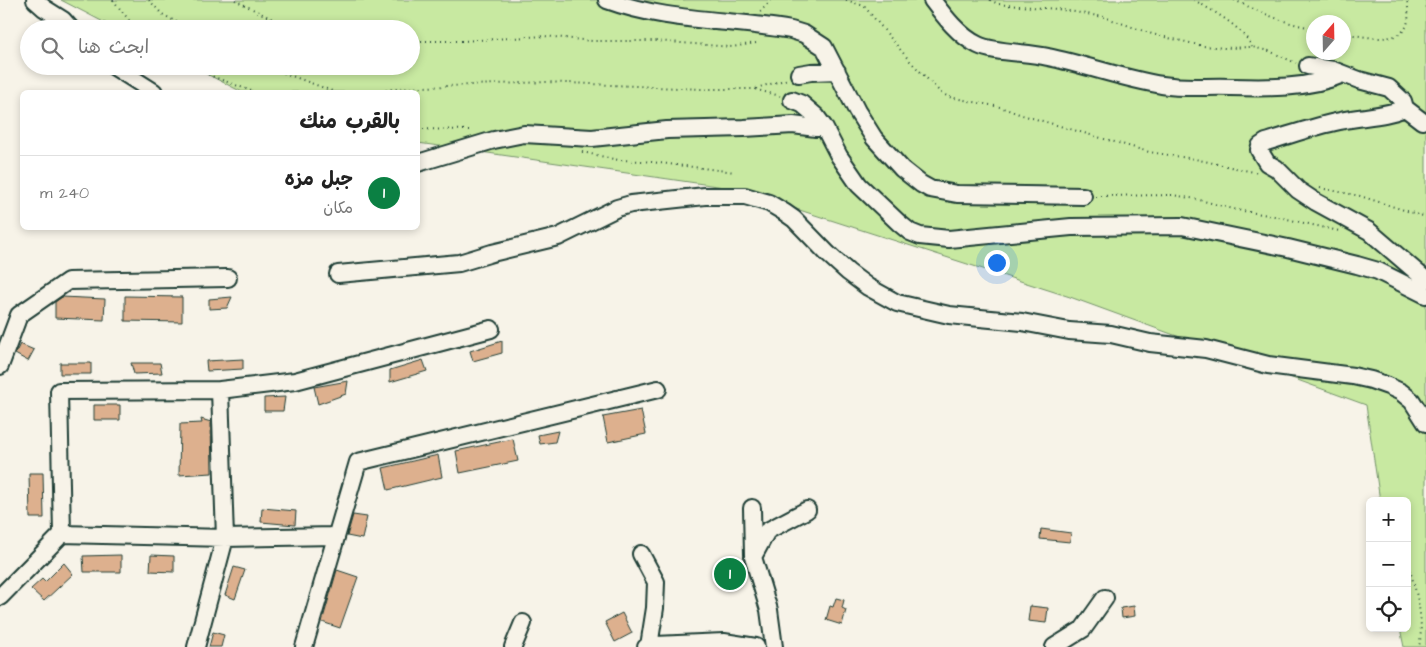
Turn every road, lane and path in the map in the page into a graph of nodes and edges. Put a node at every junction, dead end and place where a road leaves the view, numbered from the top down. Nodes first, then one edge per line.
1 (35, 0) edge
2 (113, 0) edge
3 (149, 0) edge
4 (235, 0) edge
5 (607, 0) edge
6 (846, 0) edge
7 (932, 0) edge
8 (990, 0) edge
9 (1194, 0) edge
10 (1234, 0) edge
11 (1407, 0) edge
12 (63, 20) edge
13 (129, 20) edge
14 (173, 20) edge
15 (274, 20) edge
16 (1306, 27) edge
17 (1351, 34) edge
18 (420, 41) edge
19 (756, 44) dead end
20 (1252, 47) junction
21 (1308, 66) joint
22 (837, 71) junction
23 (799, 74) joint
24 (1343, 74) junction
25 (127, 75) edge
26 (208, 75) edge
27 (289, 75) edge
28 (754, 89) junction
29 (151, 90) edge
30 (248, 90) edge
31 (330, 90) edge
32 (387, 90) edge
33 (792, 100) joint
34 (1404, 108) junction
35 (1422, 121) dead end
36 (824, 127) junction
37 (420, 129) edge
38 (470, 130) dead end
39 (573, 150) dead end
40 (420, 162) edge
41 (735, 172) dead end
42 (1260, 173) dead end
43 (1319, 188) dead end
44 (1083, 196) joint
45 (1426, 217) edge
46 (1341, 232) dead end
47 (338, 274) dead end
48 (228, 278) dead end
49 (1426, 280) edge
50 (1426, 295) edge
51 (491, 329) dead end
52 (0, 366) edge
53 (658, 389) dead end
54 (220, 390) junction
55 (1426, 423) edge
56 (752, 508) dead end
57 (807, 510) dead end
58 (62, 534) junction
59 (336, 536) junction
60 (225, 538) junction
61 (641, 554) dead end
62 (753, 557) junction
63 (1411, 575) edge
64 (0, 597) edge
65 (1105, 598) dead end
66 (523, 623) dead end
67 (196, 647) edge
68 (304, 647) edge
69 (513, 647) edge
70 (647, 647) edge
71 (756, 647) edge
72 (774, 647) edge
73 (1054, 647) edge
74 (1420, 647) edge

1 - 12 street
2 - 13 path
3 - 14 path
4 - 15 path
5 - 22 street
6 - 42 path
7 - 24 street
8 - 20 path
9 - 20 path
10 - 16 path
11 - 17 path
18 - 19 path
20 - 21 path
21 - 24 street
22 - 23 street
22 - 44 street
23 - 28 path
24 - 34 street
25 - 29 street
26 - 30 path
27 - 31 path
28 - 32 path
28 - 33 path
33 - 36 street
34 - 35 street
34 - 49 street
36 - 40 street
36 - 50 street
37 - 38 path
39 - 41 path
43 - 45 path
44 - 46 path
47 - 55 street
48 - 52 street
51 - 54 street
53 - 59 street
54 - 58 street
54 - 60 street
56 - 62 street
57 - 62 street
58 - 60 street
58 - 64 street
59 - 60 street
59 - 68 street
60 - 67 street
61 - 70 street
62 - 72 street
63 - 74 path
65 - 73 street
66 - 69 street
70 - 71 street

